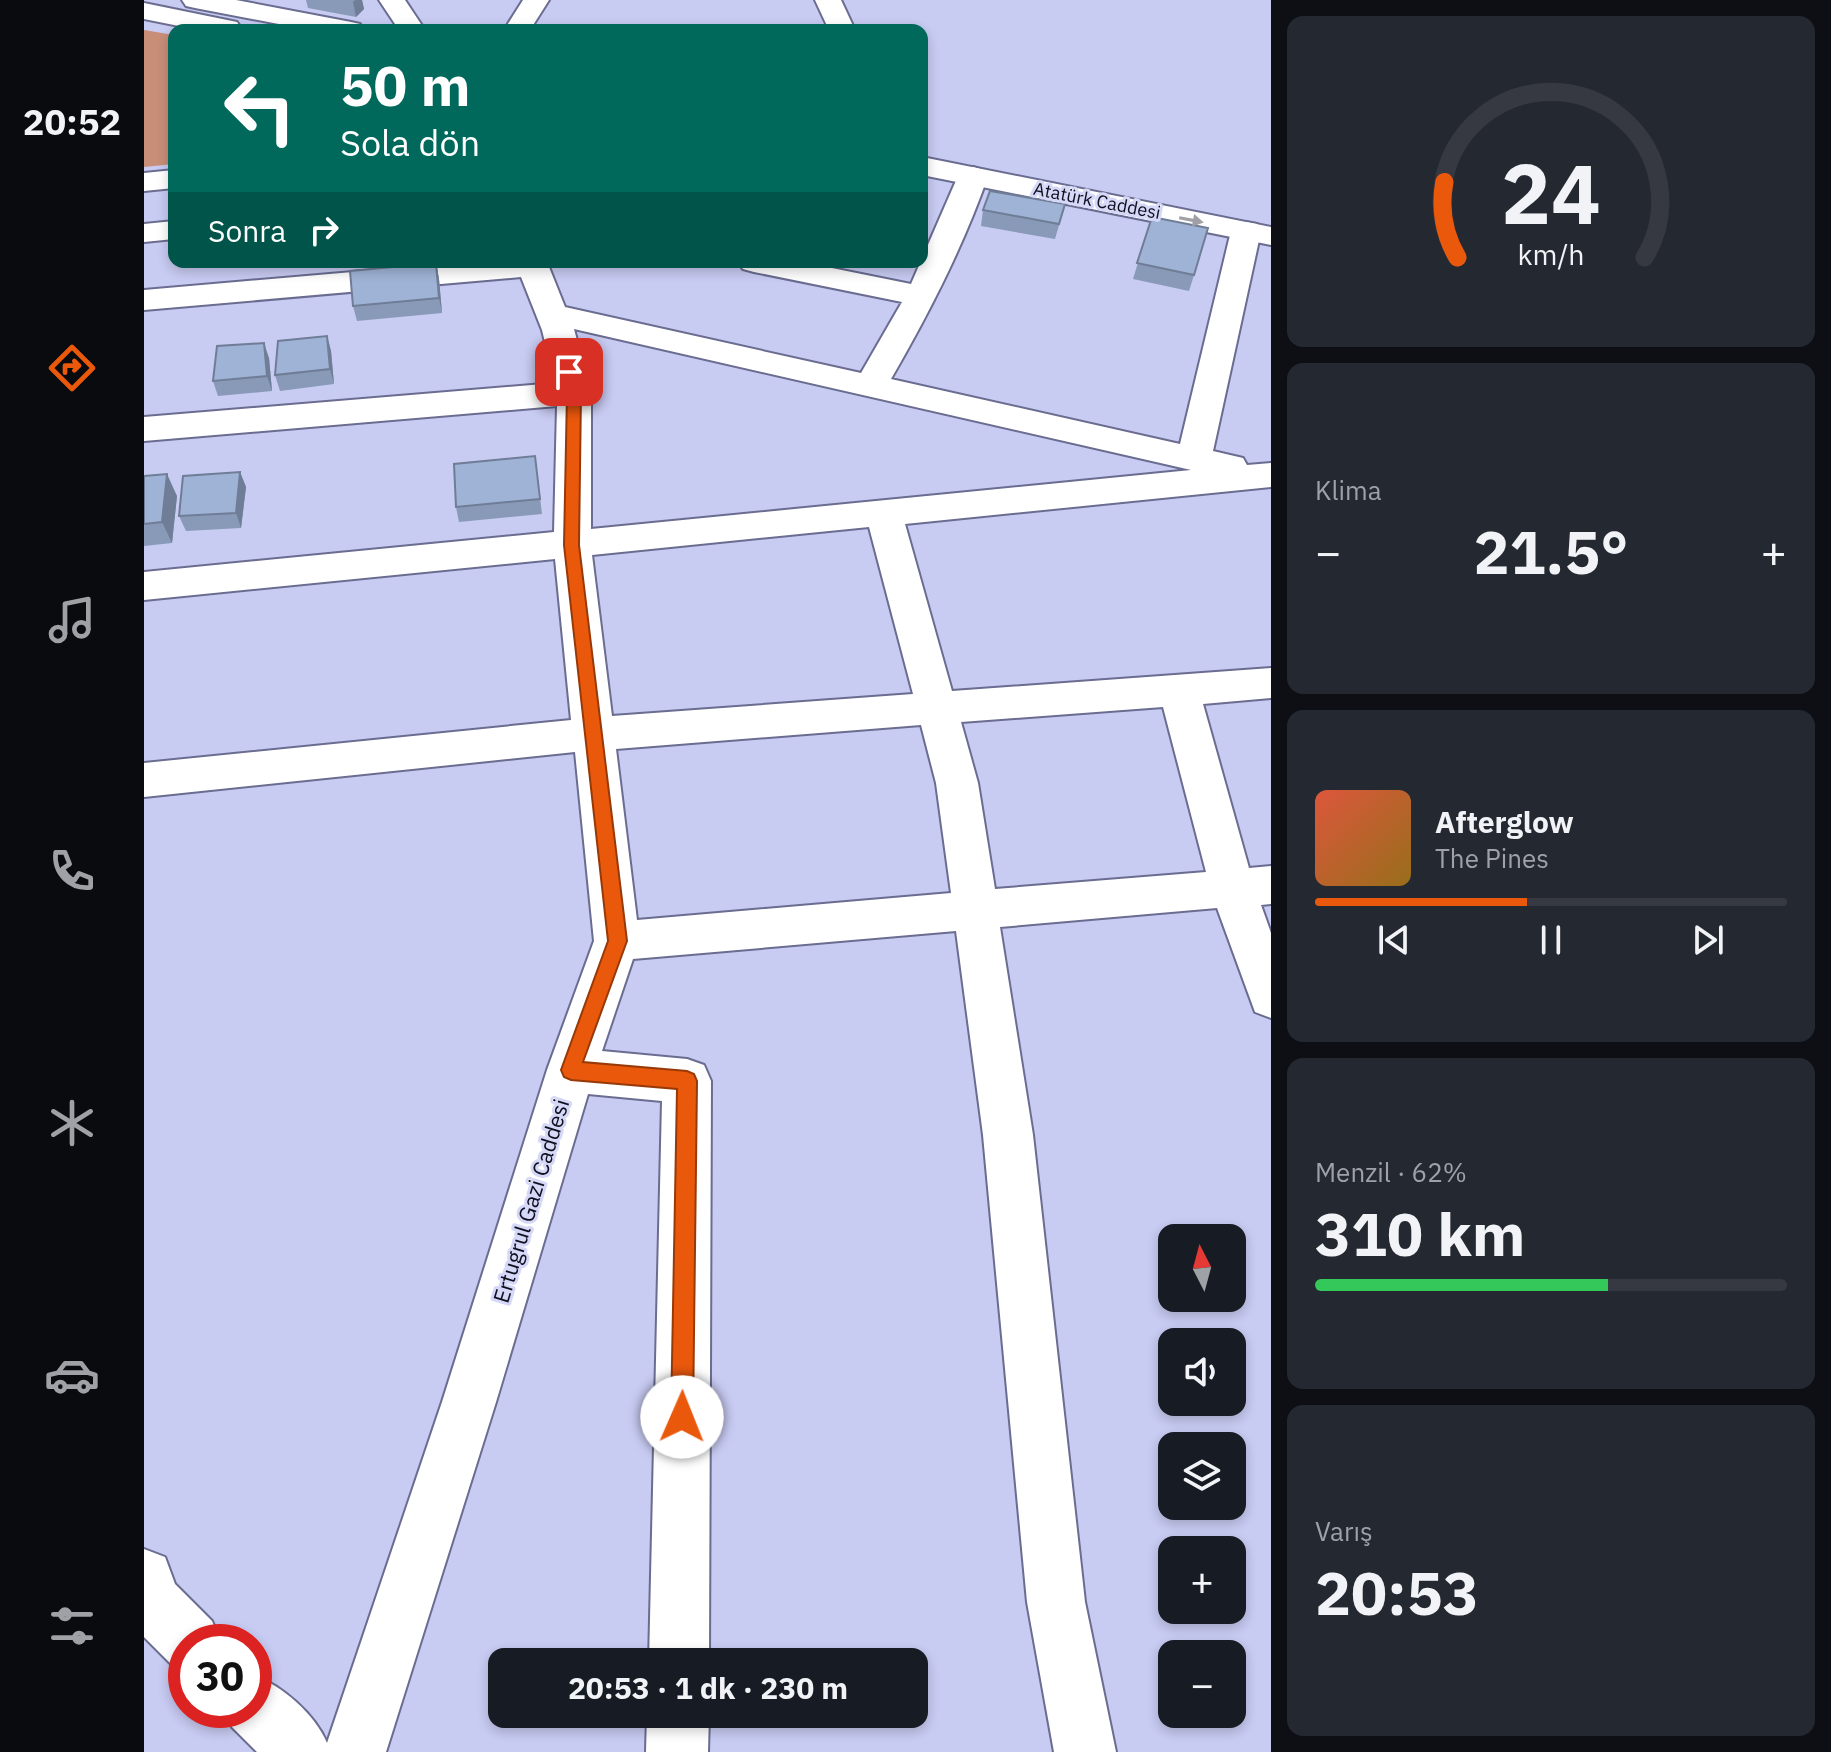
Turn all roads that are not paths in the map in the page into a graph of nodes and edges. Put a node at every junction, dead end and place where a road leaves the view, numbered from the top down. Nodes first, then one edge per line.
1 (195, 0) edge
2 (392, 0) edge
3 (536, 0) edge
4 (828, 0) edge
5 (144, 11) edge
6 (209, 24) edge
7 (320, 24) edge
8 (408, 24) edge
9 (521, 24) edge
10 (839, 24) edge
11 (928, 142) edge
12 (928, 167) edge
13 (973, 176) junction
14 (168, 180) edge
15 (144, 182) edge
16 (1263, 225) edge
17 (168, 231) edge
18 (144, 233) edge
19 (489, 268) edge
20 (534, 268) edge
21 (784, 268) edge
22 (923, 296) junction
23 (144, 300) edge
24 (552, 314) junction
25 (870, 386) junction
26 (574, 393) junction
27 (144, 429) edge
28 (1194, 459) junction
29 (1270, 476) edge
30 (884, 513) junction
31 (572, 545) junction
32 (144, 586) edge
33 (1271, 683) edge
34 (1179, 690) junction
35 (939, 708) junction
36 (594, 734) junction
37 (144, 780) edge
38 (1252, 886) edge
39 (975, 910) junction
40 (617, 941) junction
41 (1271, 997) edge
42 (571, 1070) junction
43 (144, 1578) edge
44 (173, 1624) edge
45 (679, 1648) edge
46 (272, 1723) edge
47 (678, 1728) edge
48 (300, 1752) edge
49 (355, 1752) edge
50 (677, 1752) edge
51 (1085, 1752) edge

1 - 7 street
2 - 8 street
3 - 9 street
4 - 10 street
5 - 6 street
11 - 16 street
12 - 13 street, Atatürk Caddesi
13 -> 16 street, Atatürk Caddesi
13 - 22 street
14 - 15 street
16 - 28 street
17 - 18 street
19 - 23 street
20 - 24 street, Ertugrul Gazi Caddesi
21 - 22 street
22 - 25 street
24 - 25 street
24 - 26 street, Ertugrul Gazi Caddesi
25 - 28 street
26 - 27 street
26 - 31 street, Ertugrul Gazi Caddesi
28 - 29 street
29 - 30 street
30 - 31 street
30 - 35 street
31 - 32 street
31 - 36 street, Ertugrul Gazi Caddesi
33 - 34 street
34 - 35 street
34 - 38 street
35 - 36 street
35 - 39 street
36 - 37 street
36 - 40 street, Ertugrul Gazi Caddesi
38 - 39 street
38 - 41 street
39 - 40 street
39 - 51 street
40 - 42 street, Ertugrul Gazi Caddesi
42 - 45 street
42 - 49 street, Ertugrul Gazi Caddesi
43 - 44 street
46 - 48 street
47 - 50 street

